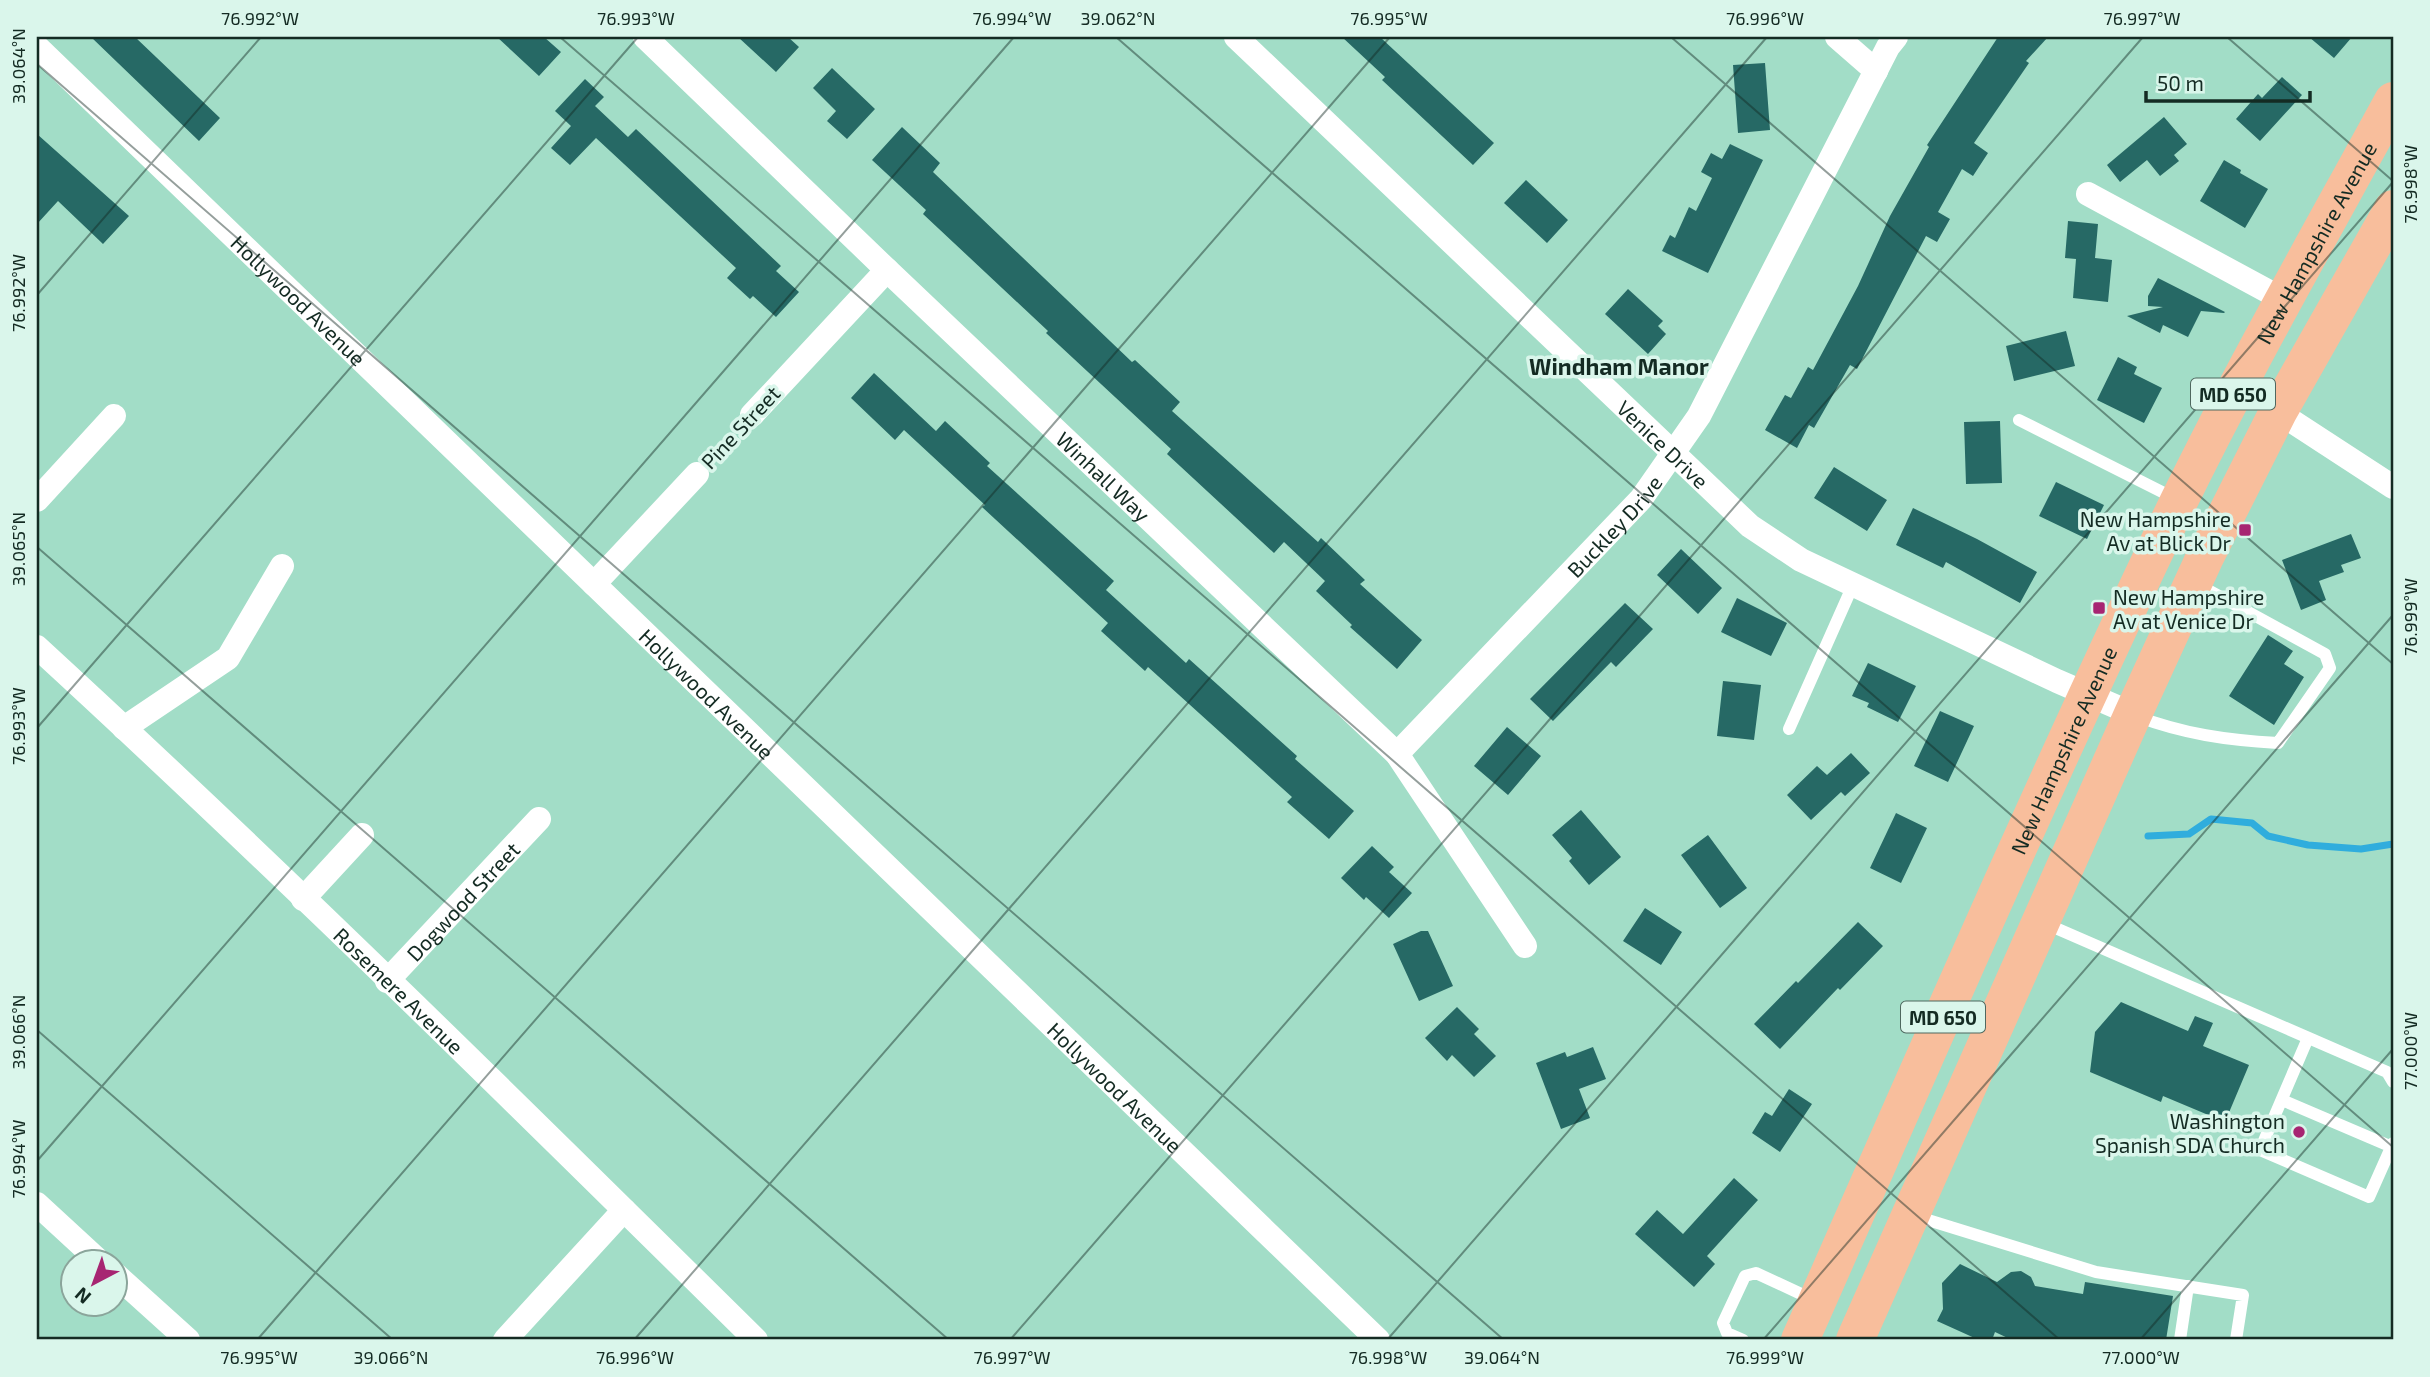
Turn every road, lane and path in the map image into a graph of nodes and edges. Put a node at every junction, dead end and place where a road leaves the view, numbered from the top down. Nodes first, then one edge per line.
1 (645, 37) edge
2 (1236, 37) edge
3 (1837, 37) edge
4 (1896, 37) edge
5 (37, 47) edge
6 (1876, 71) junction
7 (2393, 101) edge
8 (2088, 194) dead end
9 (2393, 209) edge
10 (887, 270) junction
11 (2284, 300) junction
12 (2278, 412) junction
13 (752, 415) joint
14 (114, 416) dead end
15 (2020, 421) dead end
16 (1675, 454) junction
17 (696, 474) joint
18 (2393, 487) edge
19 (37, 500) edge
20 (2180, 501) junction
21 (282, 566) dead end
22 (2193, 582) junction
23 (594, 583) junction
24 (1853, 585) junction
25 (37, 648) edge
26 (2089, 695) junction
27 (2133, 714) junction
28 (124, 728) junction
29 (1789, 729) dead end
30 (1397, 754) junction
31 (539, 819) dead end
32 (362, 835) dead end
33 (303, 899) junction
34 (2041, 922) junction
35 (1525, 946) dead end
36 (387, 981) junction
37 (2308, 1038) junction
38 (2393, 1082) edge
39 (2282, 1100) junction
40 (2392, 1145) edge
41 (37, 1205) edge
42 (624, 1210) junction
43 (1911, 1214) junction
44 (85, 1248) edge
45 (2188, 1286) junction
46 (130, 1288) edge
47 (1817, 1301) junction
48 (188, 1340) edge
49 (505, 1340) edge
50 (756, 1340) edge
51 (1378, 1340) edge
52 (1743, 1340) edge
53 (1800, 1340) edge
54 (1855, 1340) edge
55 (2180, 1340) edge
56 (2236, 1340) edge

1 - 10 street, Winhall Way
2 - 16 street, Venice Drive
3 - 6 street
4 - 6 street, Buckley Drive
5 - 23 street, Hollywood Avenue
6 - 16 street, Buckley Drive
7 - 11 main road, New Hampshire Avenue / MD 650
8 - 11 street
9 - 12 main road, MD 650
10 - 13 street, Pine Street
10 - 30 street, Winhall Way
11 - 20 main road, New Hampshire Avenue / MD 650
12 - 18 street
12 - 22 main road, MD 650
13 - 17 path, Pine Street
14 - 19 street
15 - 20 lane
16 - 24 street, Venice Drive
16 - 30 street, Buckley Drive
17 - 23 street, Pine Street
20 - 26 main road, New Hampshire Avenue / MD 650
21 - 28 street
22 - 27 main road, MD 650
22 - 27 lane
23 - 51 street, Hollywood Avenue
24 - 26 street, Venice Drive
24 - 29 lane
25 - 28 street, Rosemere Avenue
26 - 27 street, Venice Drive
26 - 47 main road, New Hampshire Avenue / MD 650
27 - 34 main road, MD 650
28 - 33 street, Rosemere Avenue
30 - 35 street, Winhall Way
31 - 36 street, Dogwood Street
32 - 33 street
33 - 36 street, Rosemere Avenue
34 - 37 lane
34 - 43 main road, MD 650
36 - 42 street, Rosemere Avenue
37 - 38 lane
37 - 39 lane
39 - 40 lane
39 - 40 lane
41 - 44 street
42 - 49 street
42 - 50 street, Rosemere Avenue
43 - 45 lane
43 - 54 main road, MD 650
45 - 55 lane
45 - 56 lane
46 - 48 street
47 - 52 lane
47 - 53 main road, New Hampshire Avenue / MD 650

